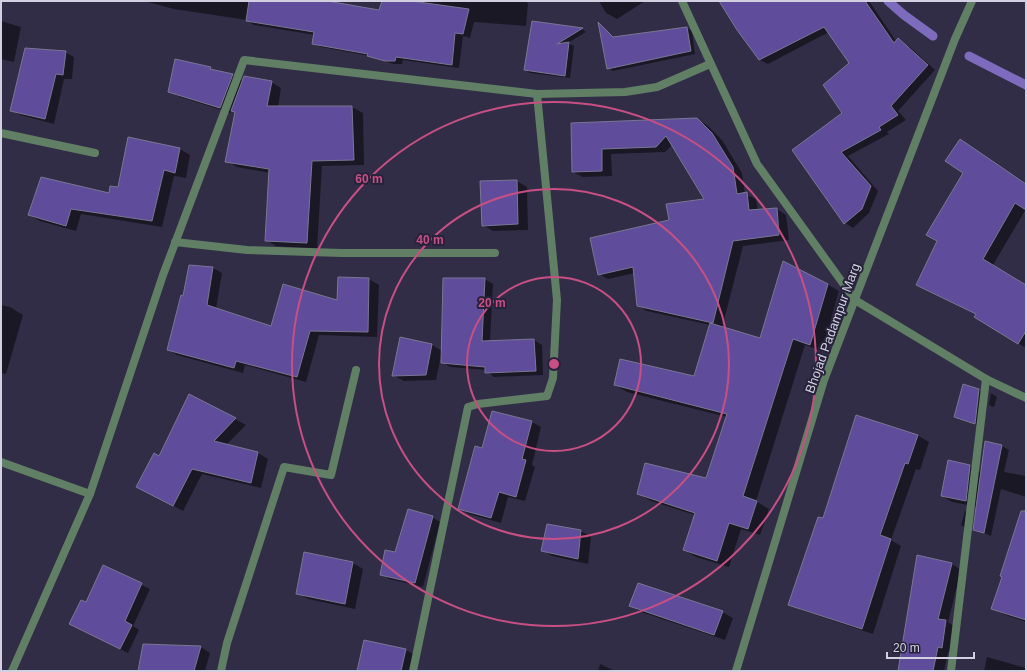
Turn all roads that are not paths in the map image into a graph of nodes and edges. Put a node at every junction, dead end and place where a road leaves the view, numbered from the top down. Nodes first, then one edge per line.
1 (682, 1) edge
2 (972, 1) edge
3 (710, 64) junction
4 (537, 94) junction
5 (1, 134) edge
6 (95, 153) dead end
7 (176, 242) junction
8 (495, 253) dead end
9 (855, 300) junction
10 (356, 370) dead end
11 (986, 379) junction
12 (1026, 398) edge
13 (1, 462) edge
14 (90, 494) junction
15 (12, 671) edge
16 (221, 671) edge
17 (413, 671) edge
18 (736, 671) edge
19 (951, 671) edge

1 - 3 street
2 - 9 street, Bhojad Padampur Marg
3 - 4 street
3 - 9 street
4 - 7 street
4 - 17 street
5 - 6 street
7 - 8 street
7 - 14 street
9 - 11 street
9 - 18 street, Bhojad Padampur Marg
10 - 16 street
11 - 12 street
11 - 19 street
13 - 14 street
14 - 15 street

